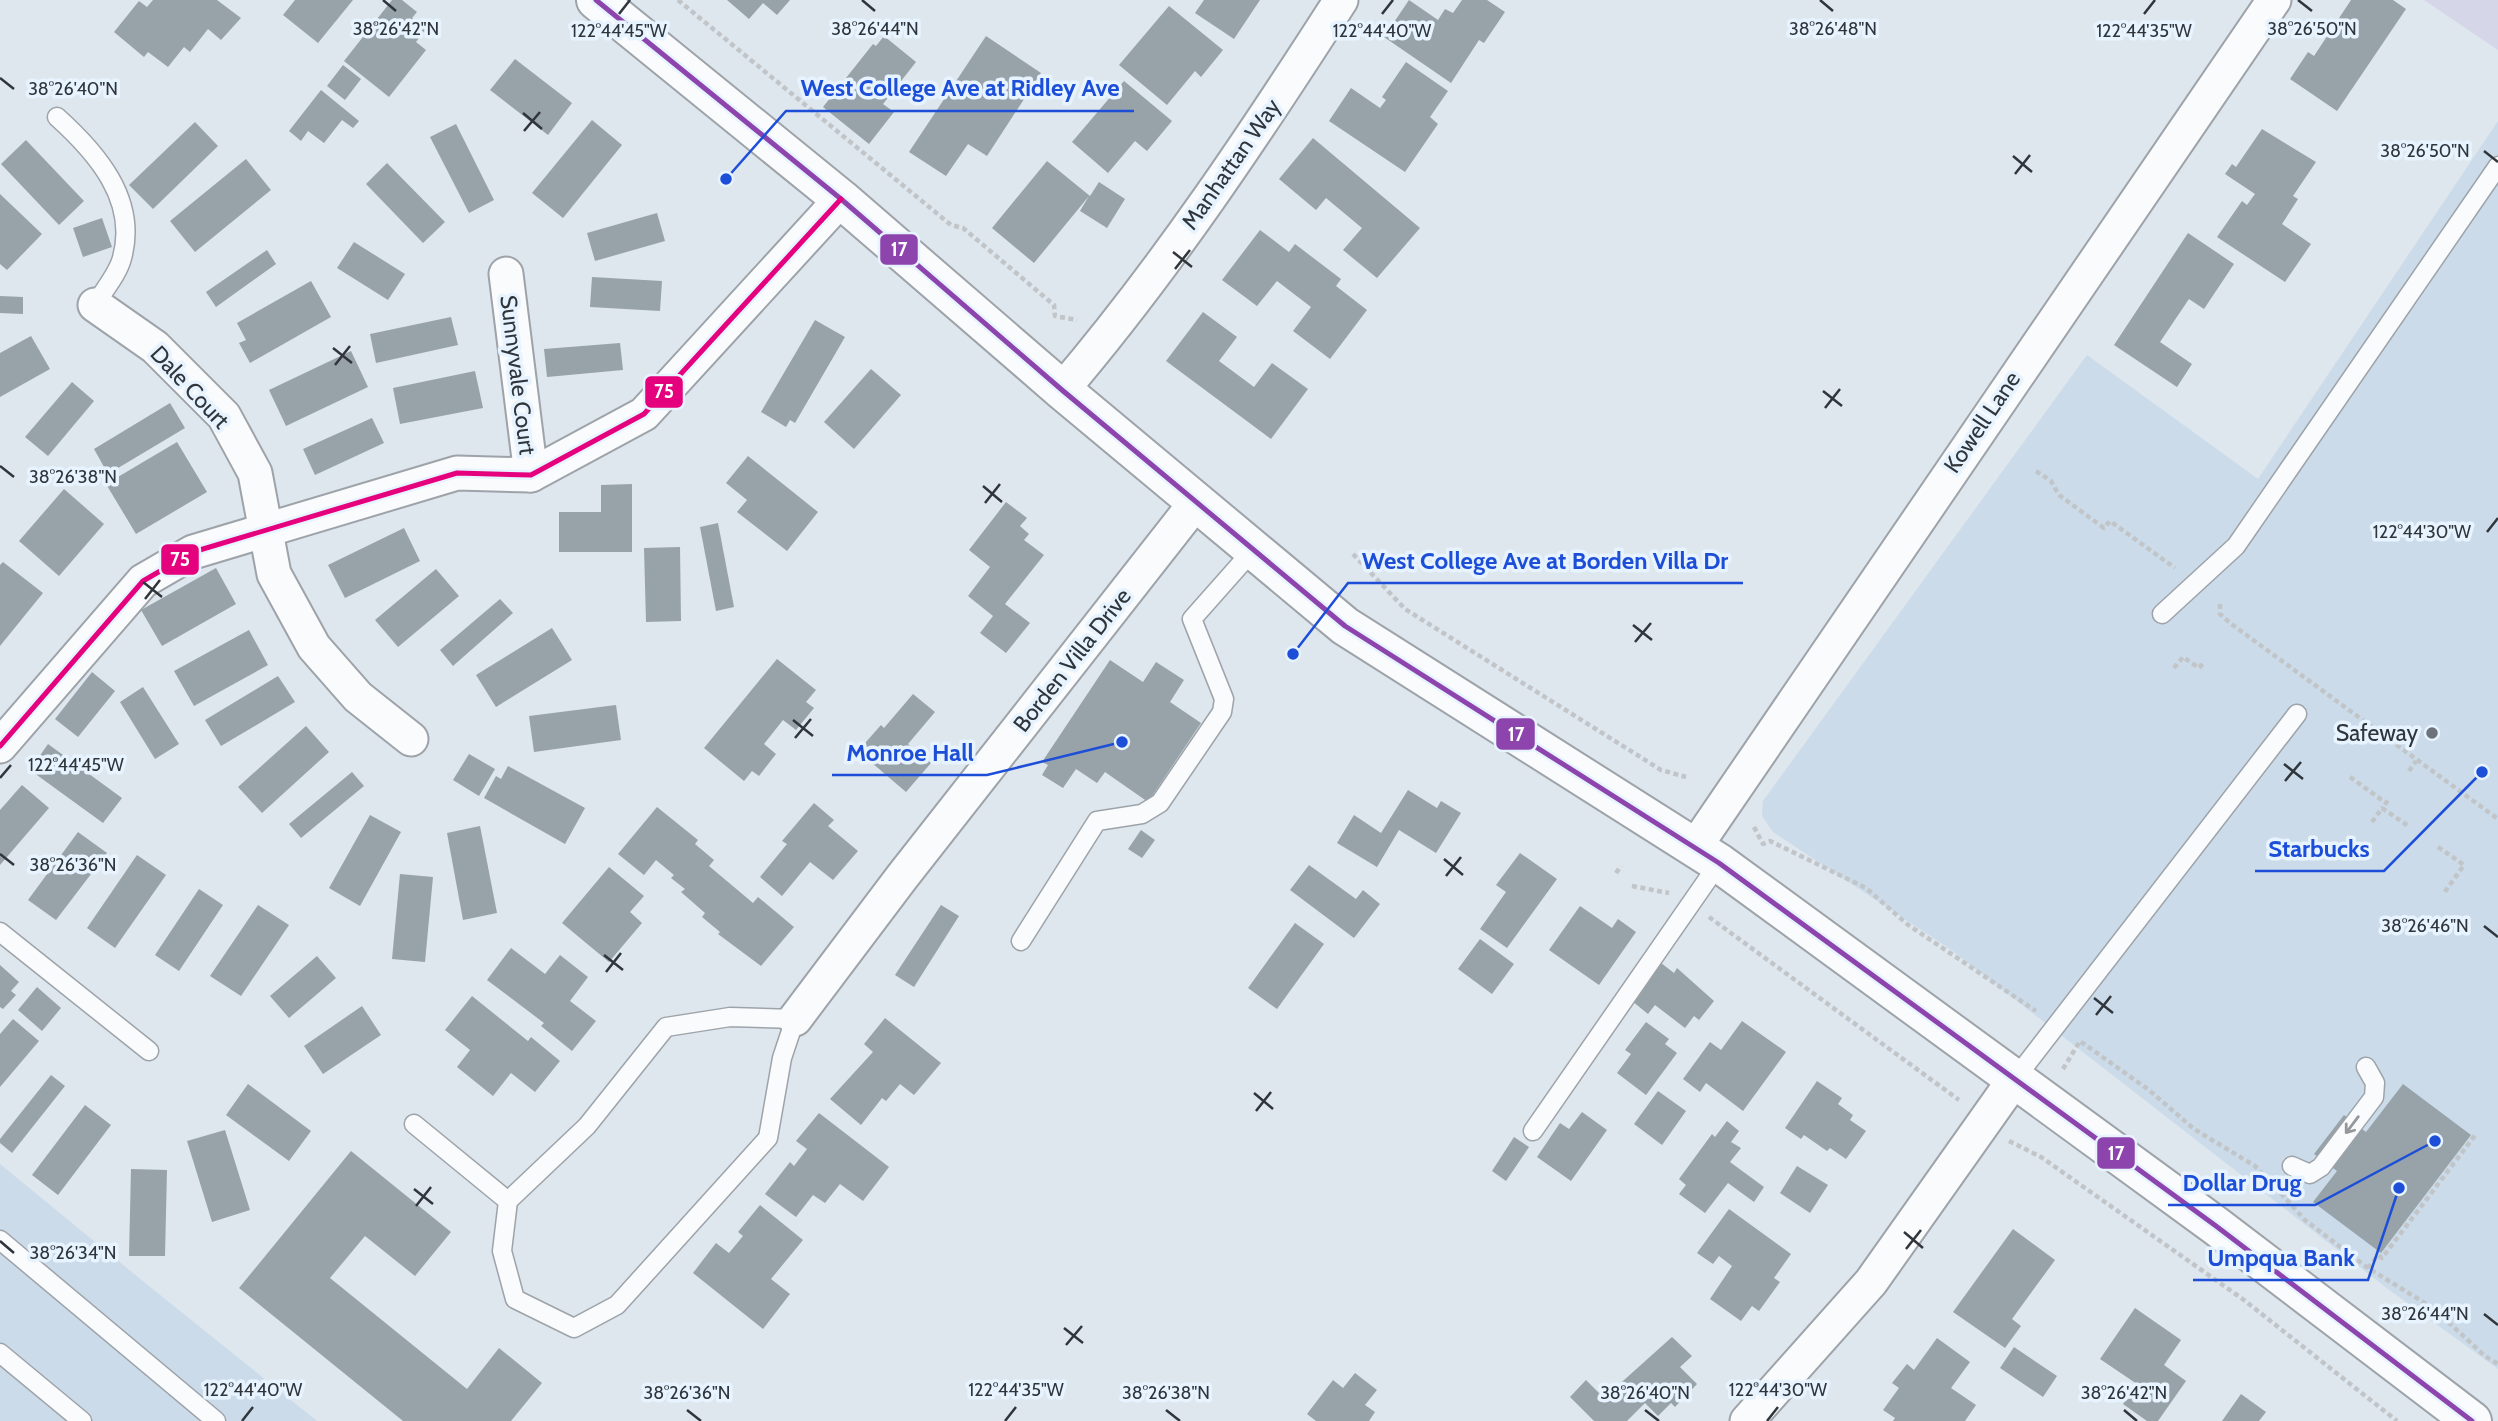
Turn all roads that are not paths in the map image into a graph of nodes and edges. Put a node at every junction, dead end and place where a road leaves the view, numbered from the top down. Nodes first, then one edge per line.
1 (596, 0) edge
2 (1341, 0) edge
3 (2274, 0) edge
4 (57, 117) dead end
5 (2498, 166) edge
6 (841, 200) junction
7 (506, 274) dead end
8 (95, 305) joint
9 (1062, 390) junction
10 (531, 475) junction
11 (1197, 501) junction
12 (264, 531) junction
13 (1254, 550) junction
14 (2162, 614) dead end
15 (2298, 714) dead end
16 (411, 739) dead end
17 (0, 746) edge
18 (1707, 855) junction
19 (0, 932) edge
20 (1021, 941) dead end
21 (795, 1019) junction
22 (149, 1051) dead end
23 (2366, 1067) dead end
24 (2014, 1080) junction
25 (414, 1124) dead end
26 (1533, 1131) dead end
27 (2292, 1166) dead end
28 (508, 1201) junction
29 (0, 1240) edge
30 (0, 1353) edge
31 (82, 1421) edge
32 (216, 1421) edge
33 (1747, 1421) edge
34 (2472, 1421) edge

1 - 6 main road
2 - 9 street, Manhattan Way
3 - 18 street, Kowell Lane
4 - 8 lane
5 - 14 lane
6 - 9 main road
6 - 10 street
7 - 10 street, Sunnyvale Court
8 - 12 street, Dale Court
9 - 11 main road
10 - 12 street
11 - 13 main road
11 - 21 street, Borden Villa Drive
12 - 16 street, Dale Court
12 - 17 street
13 - 18 main road
13 - 20 lane
15 - 24 lane
18 - 24 main road
18 - 26 lane
19 - 22 lane
21 - 28 lane
21 - 28 lane
23 -> 27 lane
24 - 33 street
24 - 34 main road
25 - 28 lane
29 - 32 lane
30 - 31 lane

